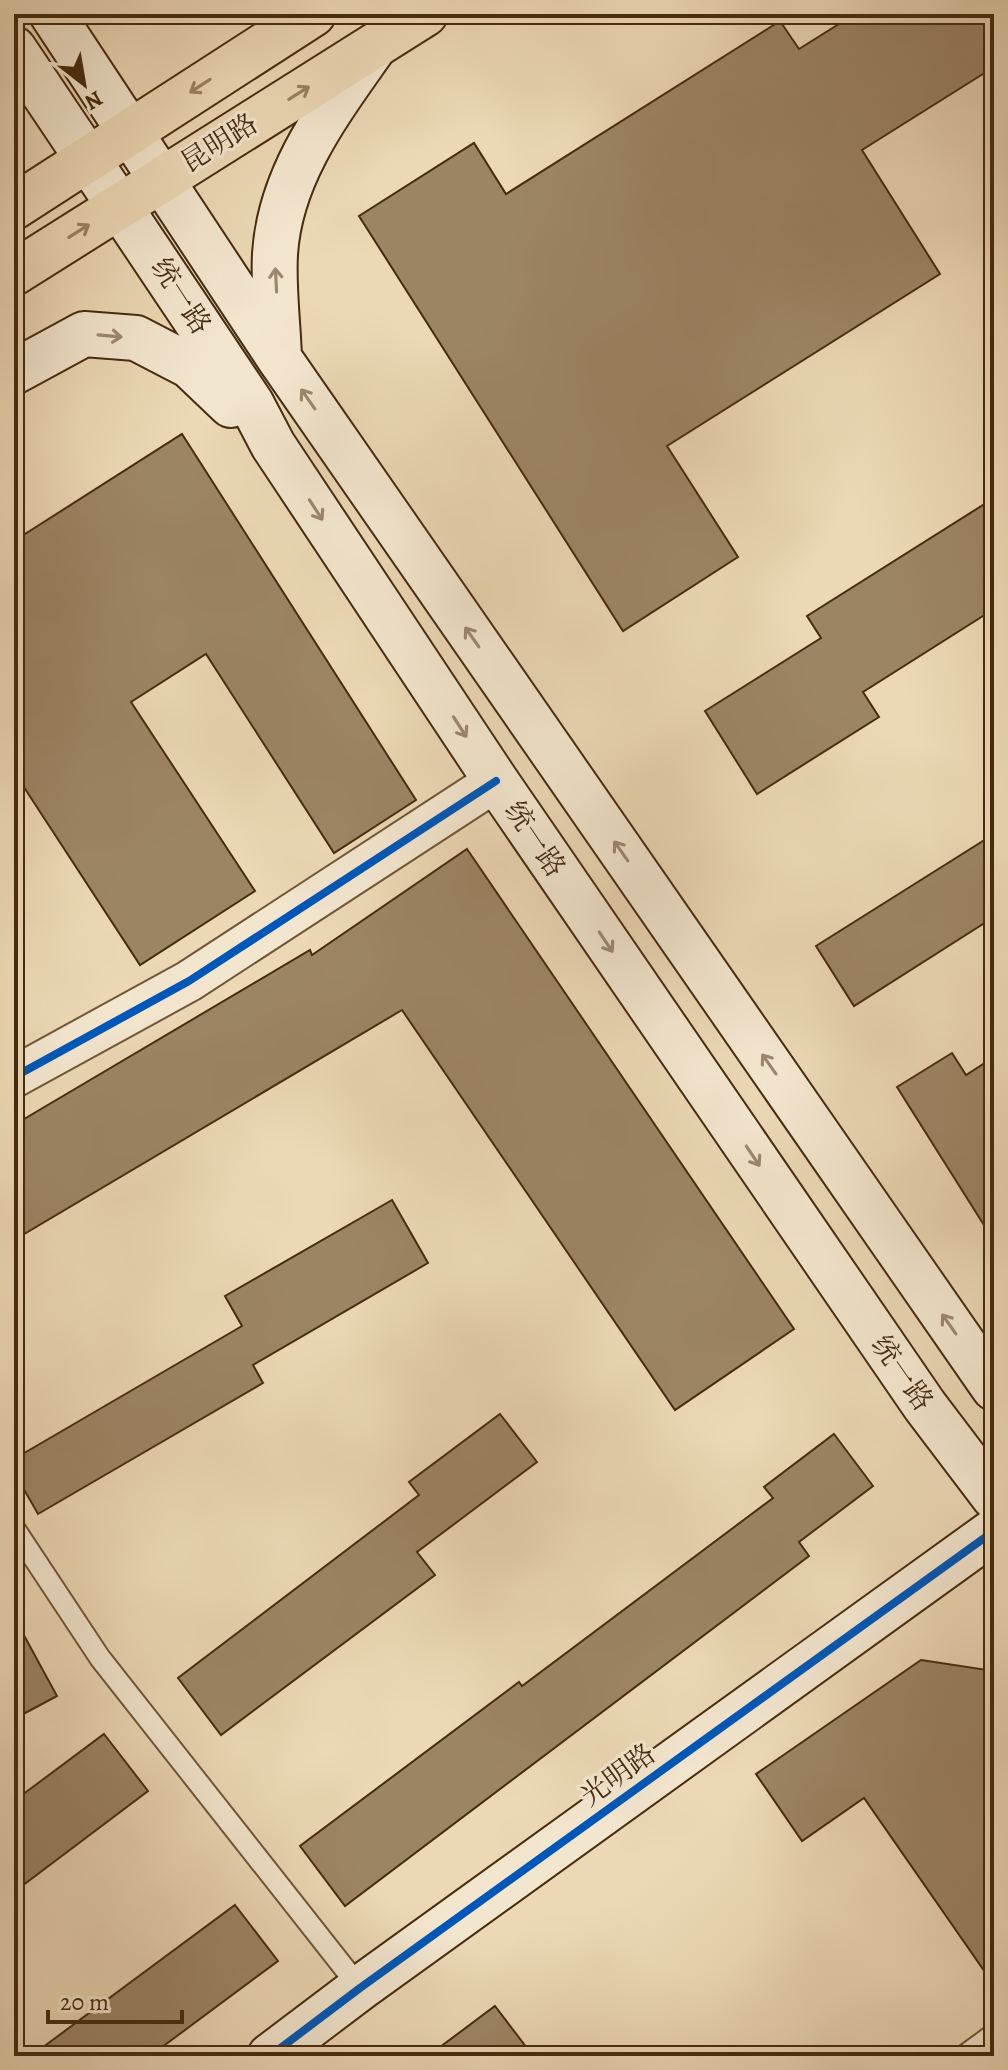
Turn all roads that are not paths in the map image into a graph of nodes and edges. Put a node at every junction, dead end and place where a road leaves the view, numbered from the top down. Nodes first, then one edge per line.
1 (52, 14) edge
2 (313, 14) edge
3 (425, 14) edge
4 (374, 47) junction
5 (14, 49) edge
6 (130, 131) junction
7 (88, 158) junction
8 (161, 179) junction
9 (120, 204) junction
10 (14, 207) edge
11 (14, 273) edge
12 (279, 358) junction
13 (14, 372) edge
14 (273, 445) junction
15 (496, 781) junction
16 (14, 1077) edge
17 (994, 1388) edge
18 (994, 1497) edge
19 (14, 1528) edge
20 (994, 1531) edge
21 (360, 1988) junction
22 (994, 2034) edge
23 (270, 2056) edge
24 (964, 2056) edge

1 - 6 main road, 统一路
2 -> 6 main road, 昆明路
3 - 4 main road, 昆明路
8 -> 4 main road, 昆明路
12 -> 4 main road
5 - 7 main road, 统一路
6 - 7 main road, 昆明路
6 - 8 main road, 统一路
7 - 9 main road, 统一路
7 - 10 main road, 昆明路
8 - 9 main road, 昆明路
8 - 12 main road, 统一路
11 -> 9 main road, 昆明路
9 - 14 main road, 统一路
17 -> 12 main road, 统一路
13 -> 14 main road
14 -> 15 main road, 统一路
15 - 16 street
15 -> 18 main road, 统一路
19 - 21 lane
20 - 21 main road, 光明路
21 - 23 main road, 光明路
22 - 24 lane

